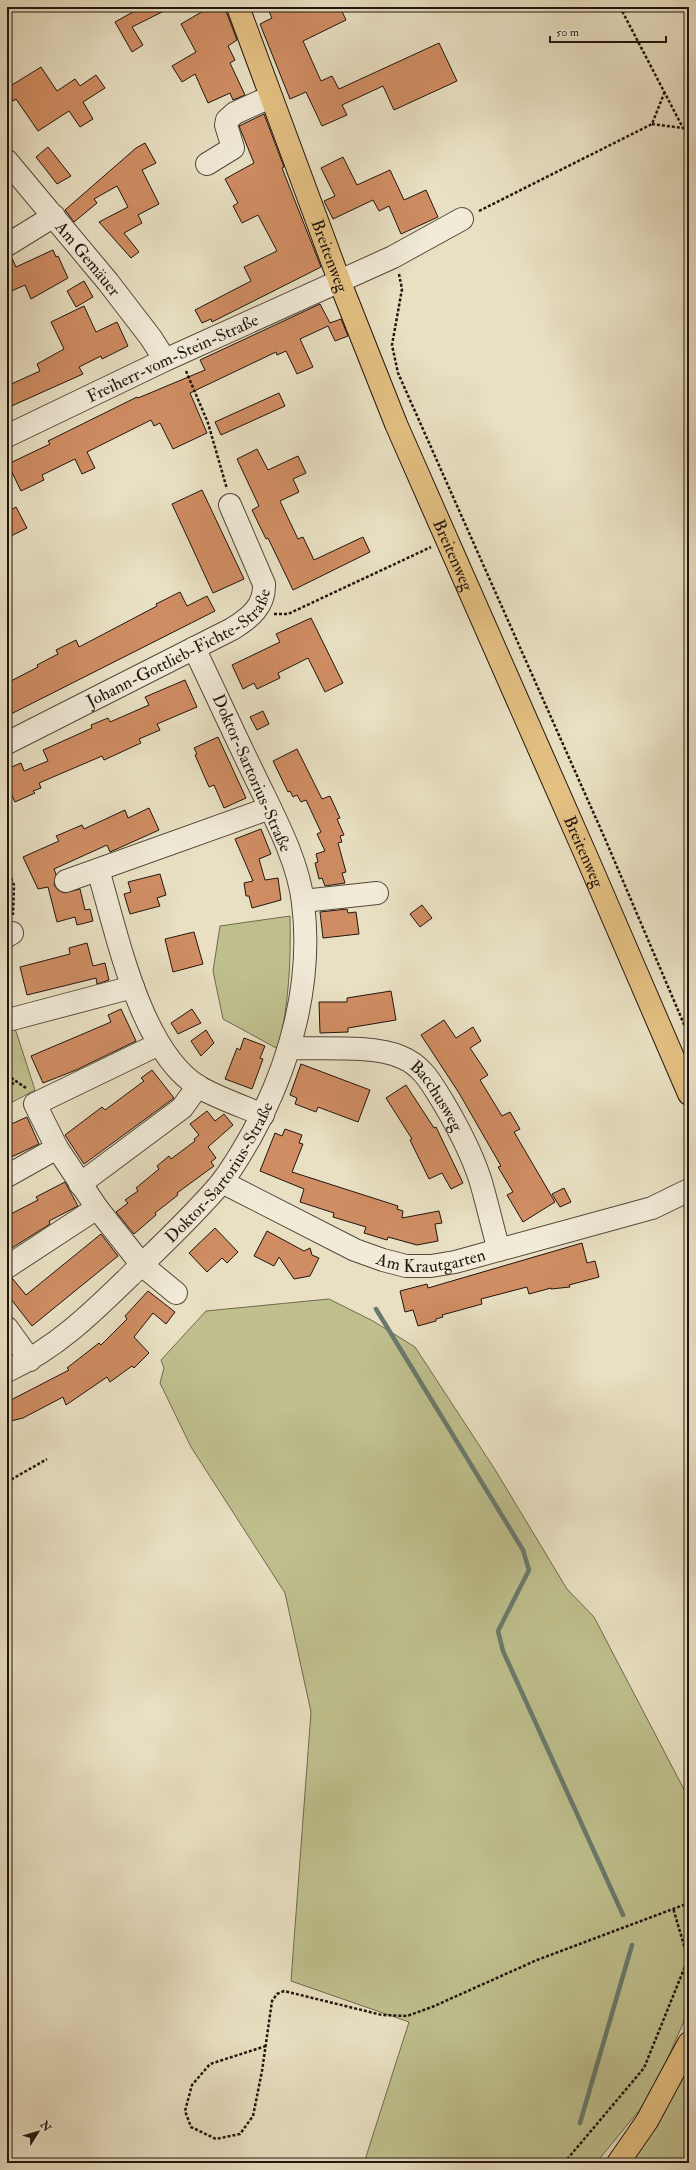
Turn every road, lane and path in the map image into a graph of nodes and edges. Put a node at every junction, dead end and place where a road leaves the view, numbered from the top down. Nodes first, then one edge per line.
1 (238, 7) edge
2 (620, 7) edge
3 (665, 91) junction
4 (270, 97) junction
5 (652, 124) junction
6 (683, 128) junction
7 (689, 135) edge
8 (7, 161) edge
9 (207, 164) dead end
10 (54, 216) junction
11 (462, 219) joint
12 (7, 245) edge
13 (393, 257) junction
14 (339, 280) junction
15 (172, 357) junction
16 (7, 436) edge
17 (230, 505) joint
18 (447, 540) junction
19 (257, 609) junction
20 (194, 648) junction
21 (7, 743) edge
22 (270, 808) junction
23 (7, 869) edge
24 (98, 870) junction
25 (66, 881) dead end
26 (376, 893) dead end
27 (303, 901) junction
28 (9, 935) edge
29 (133, 987) junction
30 (12, 1020) dead end
31 (689, 1036) edge
32 (159, 1044) junction
33 (290, 1048) junction
34 (7, 1075) edge
35 (17, 1081) junction
36 (198, 1086) junction
37 (7, 1087) edge
38 (689, 1094) edge
39 (35, 1104) junction
40 (263, 1115) junction
41 (57, 1148) junction
42 (7, 1176) edge
43 (222, 1182) junction
44 (80, 1184) junction
45 (689, 1190) edge
46 (689, 1206) edge
47 (97, 1208) junction
48 (652, 1208) junction
49 (499, 1250) junction
50 (142, 1265) junction
51 (7, 1267) edge
52 (176, 1293) dead end
53 (7, 1328) edge
54 (30, 1360) junction
55 (7, 1371) edge
56 (47, 1459) dead end
57 (7, 1482) edge
58 (689, 1903) edge
59 (673, 1908) junction
60 (689, 2043) edge
61 (266, 2046) junction
62 (564, 2163) edge
63 (618, 2163) edge

1 - 4 main road, Breitenweg
2 - 3 path
3 - 5 path
3 - 6 path
4 - 9 street
4 - 14 main road, Breitenweg
5 - 6 path
5 - 11 path
6 - 7 path
8 - 10 street, Am Gemäuer
10 - 12 street
10 - 15 street, Am Gemäuer
11 - 13 street, Freiherr-vom-Stein-Straße
13 - 14 street, Freiherr-vom-Stein-Straße
13 - 31 path
14 - 15 street, Freiherr-vom-Stein-Straße
14 - 18 main road, Breitenweg
15 - 16 street, Freiherr-vom-Stein-Straße
15 - 17 path
17 - 19 street, Johann-Gottlieb-Fichte-Straße
18 - 19 path
18 - 38 main road, Breitenweg
19 - 20 street, Johann-Gottlieb-Fichte-Straße
20 - 21 street, Johann-Gottlieb-Fichte-Straße
20 - 22 street, Doktor-Sartorius-Straße
22 - 24 street
22 - 27 street, Doktor-Sartorius-Straße
23 - 28 path
24 - 25 street
24 - 29 street
26 - 27 street
27 - 33 street, Doktor-Sartorius-Straße
29 - 30 street
29 - 32 street
32 - 36 street
32 - 39 street
33 - 40 street, Doktor-Sartorius-Straße
33 - 49 street, Bacchusweg
34 - 35 path
35 - 37 path
35 - 39 path
36 - 40 street
36 - 44 street
39 - 41 street
40 - 43 street, Doktor-Sartorius-Straße
41 - 42 street
41 - 44 street
43 - 49 street, Am Krautgarten
43 - 50 street, Doktor-Sartorius-Straße
44 - 47 street
45 - 48 street, Am Krautgarten
46 - 48 street, Am Krautgarten
47 - 50 street
47 - 51 street
48 - 49 street, Am Krautgarten
50 - 52 street
50 - 54 street, Doktor-Sartorius-Straße
53 - 54 street
54 - 55 street, Doktor-Sartorius-Straße
56 - 57 path
58 - 59 path
59 - 61 path
59 - 62 path
60 - 63 main road
61 - 61 path

